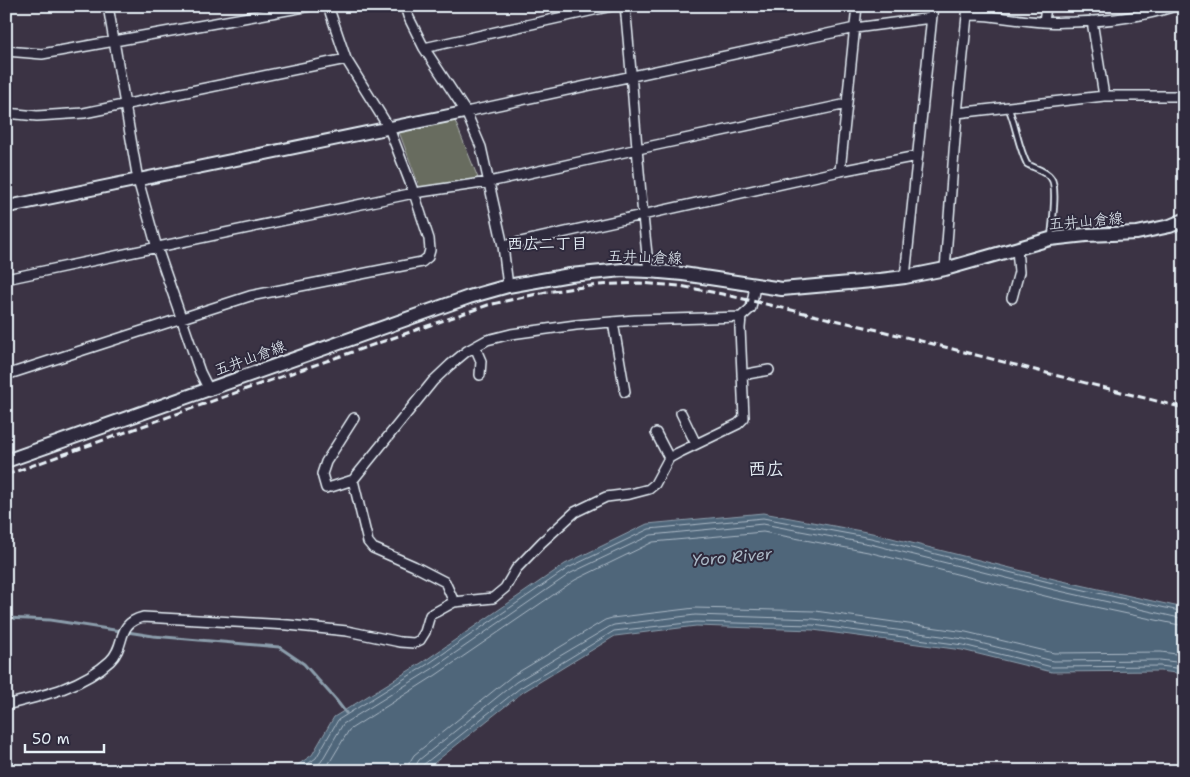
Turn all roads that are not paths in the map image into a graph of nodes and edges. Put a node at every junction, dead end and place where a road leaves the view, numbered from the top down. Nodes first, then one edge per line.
1 (108, 6) edge
2 (310, 6) edge
3 (328, 6) edge
4 (405, 6) edge
5 (612, 6) edge
6 (625, 6) edge
7 (858, 6) edge
8 (933, 6) edge
9 (1046, 6) edge
10 (1175, 6) edge
11 (967, 10) edge
12 (931, 18) junction
13 (1092, 21) junction
14 (1044, 22) junction
15 (855, 28) junction
16 (113, 41) junction
17 (424, 48) junction
18 (6, 51) edge
19 (346, 59) junction
20 (632, 76) junction
21 (1104, 96) junction
22 (1184, 96) edge
23 (847, 104) junction
24 (125, 105) junction
25 (1008, 107) junction
26 (466, 112) junction
27 (6, 113) edge
28 (957, 113) junction
29 (389, 128) junction
30 (638, 149) junction
31 (917, 156) junction
32 (840, 171) junction
33 (138, 180) junction
34 (489, 182) junction
35 (414, 193) junction
36 (6, 208) edge
37 (642, 215) junction
38 (1184, 220) edge
39 (1050, 239) junction
40 (503, 246) junction
41 (157, 248) junction
42 (1017, 249) junction
43 (945, 269) junction
44 (649, 271) junction
45 (905, 277) junction
46 (6, 279) edge
47 (508, 286) junction
48 (755, 286) junction
49 (1012, 298) dead end
50 (741, 317) junction
51 (180, 318) junction
52 (613, 322) junction
53 (475, 347) junction
54 (769, 370) dead end
55 (6, 375) edge
56 (480, 375) dead end
57 (742, 375) junction
58 (209, 390) junction
59 (625, 392) dead end
60 (681, 413) dead end
61 (354, 418) dead end
62 (656, 433) dead end
63 (696, 444) junction
64 (669, 458) junction
65 (6, 461) edge
66 (353, 480) junction
67 (454, 602) junction
68 (6, 705) edge

1 - 16 street
2 - 16 street
3 - 19 street
4 - 17 street
5 - 17 street
6 - 20 street
7 - 15 street
8 - 12 street
9 - 14 street
10 - 13 street
11 - 14 street
11 - 28 street
12 - 15 street
12 - 31 street
13 - 14 street
13 - 21 street
15 - 20 street
15 - 23 street
16 - 18 street
16 - 24 street
17 - 26 street
19 - 24 street
19 - 29 street
20 - 26 street
20 - 30 street
21 - 22 street
21 - 25 street
23 - 30 street
23 - 32 street
24 - 27 street
24 - 33 street
25 - 28 street
25 - 39 lane
26 - 29 street
26 - 34 street
28 - 43 street
29 - 33 street
29 - 35 street
30 - 34 street
30 - 37 street
31 - 32 street
31 - 45 street
32 - 37 street
33 - 36 street
33 - 41 street
34 - 35 street
34 - 40 street
35 - 41 street
35 - 51 street
37 - 40 street
37 - 44 street
38 - 39 main road, 五井山倉線
39 - 42 main road, 五井山倉線
40 - 47 street
41 - 46 street
41 - 51 street
42 - 43 main road, 五井山倉線
42 - 49 street
43 - 45 main road, 五井山倉線
44 - 47 main road, 五井山倉線
44 - 48 main road, 五井山倉線
45 - 48 main road, 五井山倉線
47 - 58 main road, 五井山倉線
48 - 50 street
50 - 52 street
50 - 57 street
51 - 55 street
51 - 58 street
52 - 53 street
52 - 59 street
53 - 56 street
53 - 66 street
54 - 57 street
57 - 63 street
58 - 65 main road, 五井山倉線
60 - 63 street
61 - 66 street
62 - 64 street
63 - 64 street
64 - 67 street
66 - 67 street
67 - 68 street

